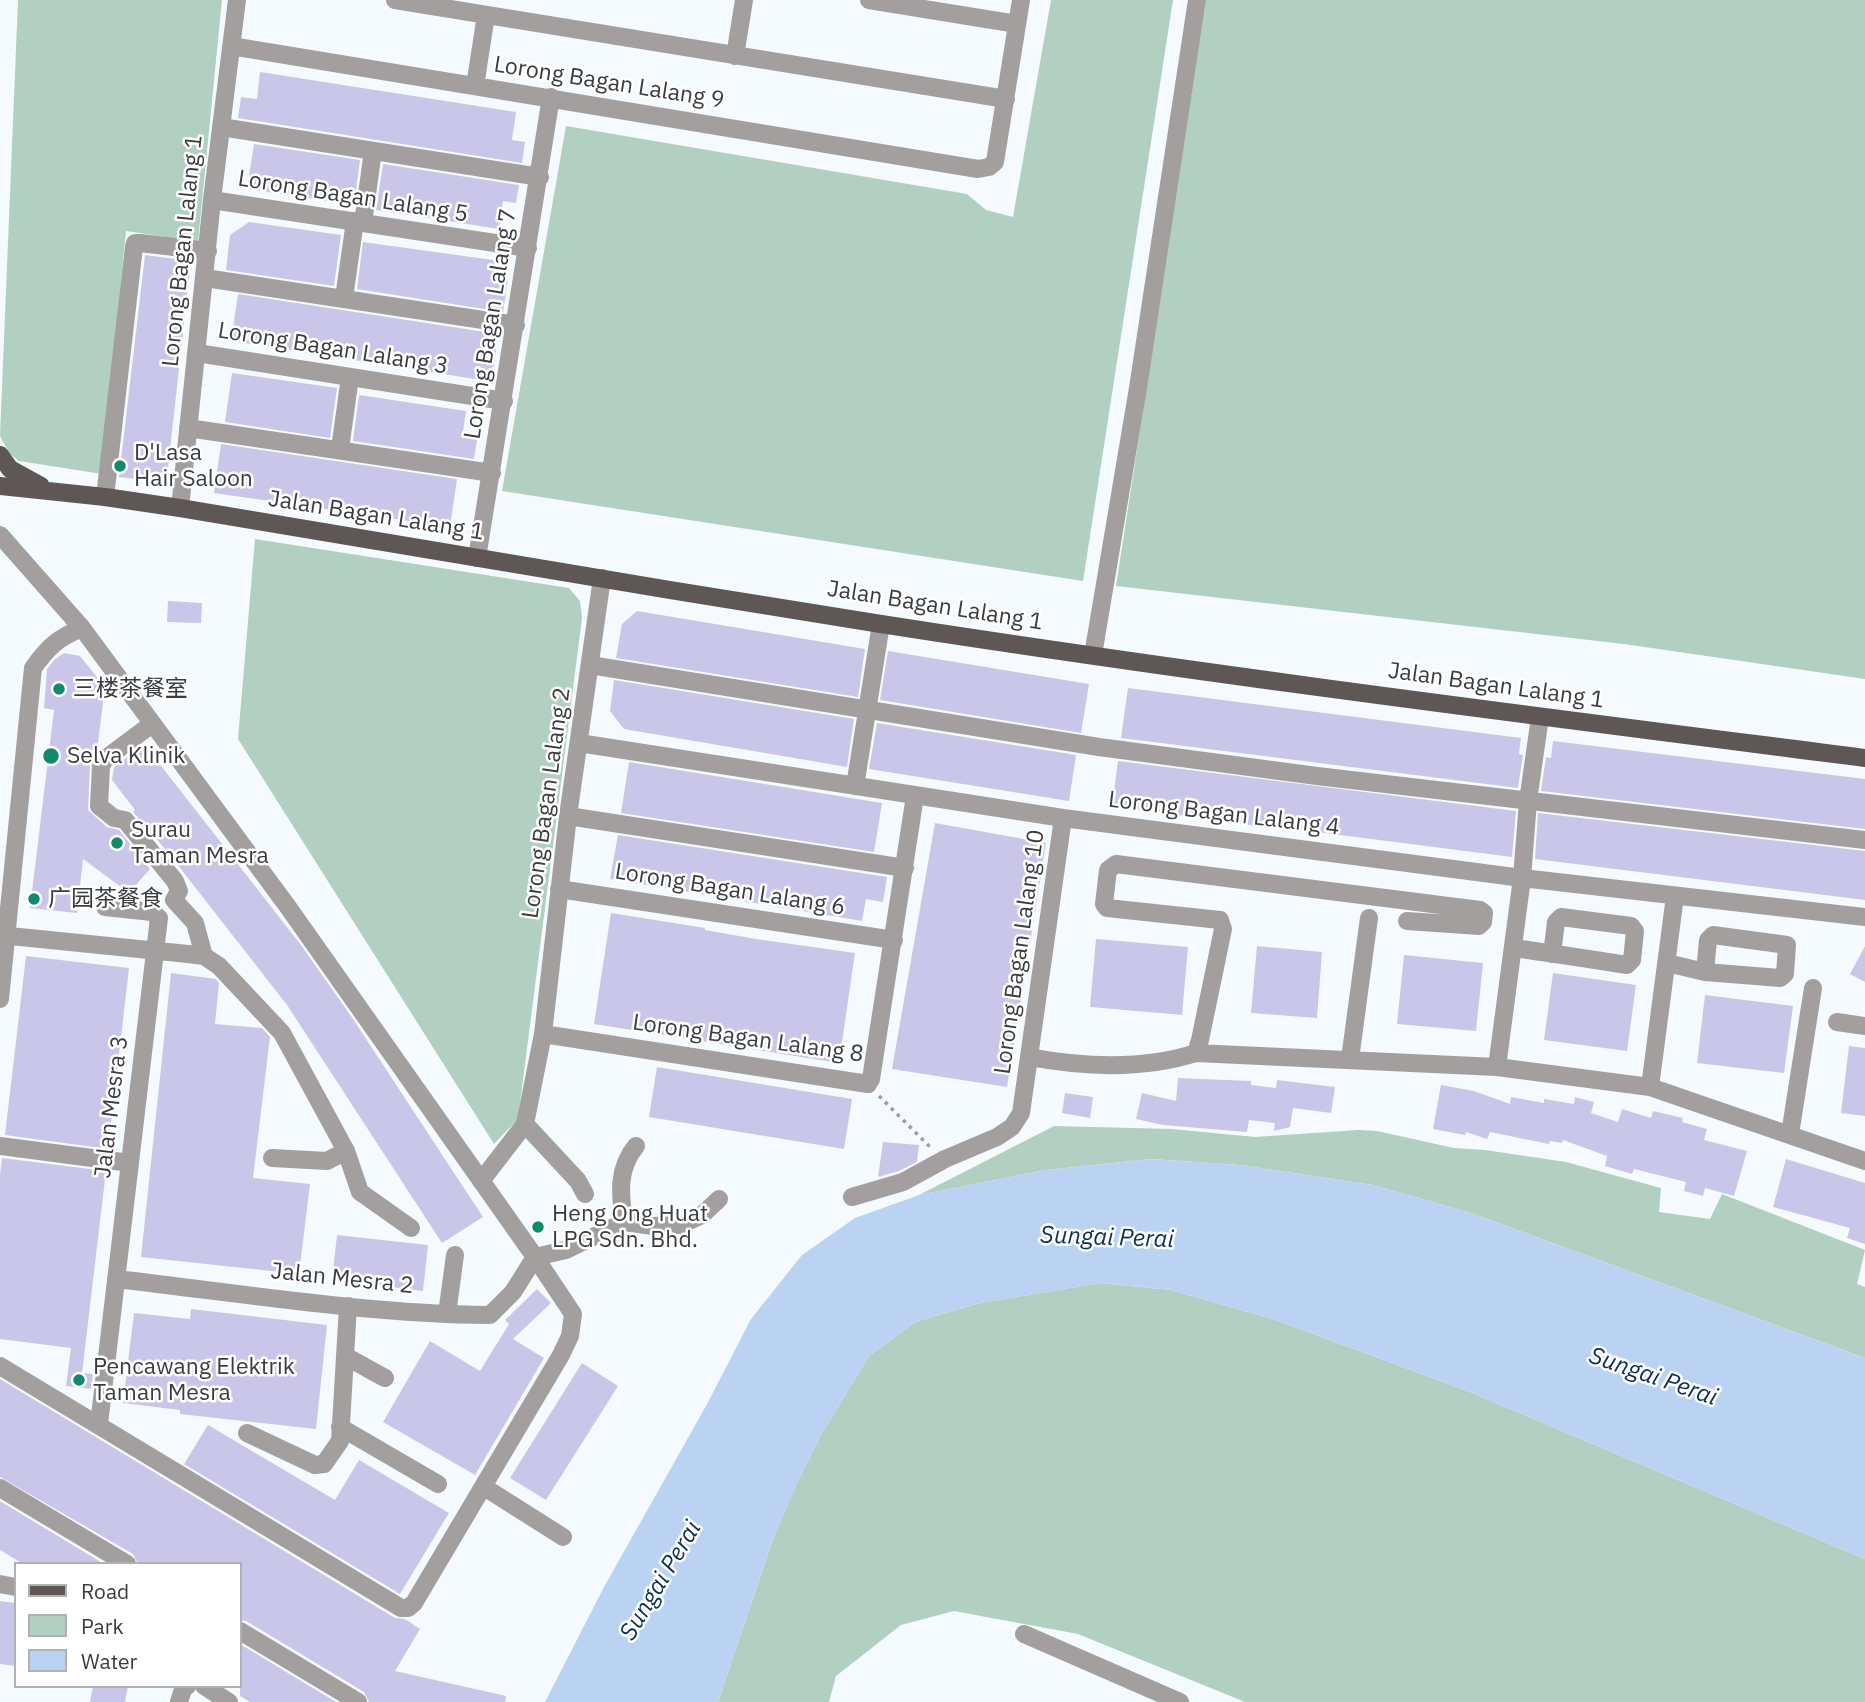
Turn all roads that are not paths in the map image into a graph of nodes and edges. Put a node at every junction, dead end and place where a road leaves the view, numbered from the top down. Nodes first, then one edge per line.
1 (237, 0) edge
2 (395, 0) edge
3 (744, 0) edge
4 (869, 0) edge
5 (1021, 0) edge
6 (1197, 0) edge
7 (486, 15) junction
8 (1017, 24) junction
9 (231, 47) junction
10 (735, 56) junction
11 (475, 86) junction
12 (551, 97) junction
13 (1006, 99) junction
14 (221, 127) junction
15 (373, 151) junction
16 (540, 177) junction
17 (212, 200) junction
18 (359, 222) junction
19 (528, 248) junction
20 (208, 251) junction
21 (205, 278) junction
22 (344, 298) junction
23 (516, 325) junction
24 (197, 353) junction
25 (350, 377) junction
26 (504, 401) junction
27 (188, 428) junction
28 (340, 449) junction
29 (0, 455) edge
30 (492, 473) junction
31 (0, 486) edge
32 (54, 492) junction
33 (105, 497) junction
34 (180, 508) junction
35 (0, 536) edge
36 (477, 558) junction
37 (602, 578) junction
38 (881, 624) junction
39 (82, 628) junction
40 (1093, 655) junction
41 (590, 665) junction
42 (868, 709) junction
43 (1540, 717) junction
44 (152, 724) junction
45 (579, 743) junction
46 (1865, 758) edge
47 (855, 786) junction
48 (915, 796) junction
49 (1528, 801) junction
50 (569, 816) junction
51 (1063, 818) junction
52 (1865, 840) edge
53 (905, 868) junction
54 (1522, 878) junction
55 (559, 889) junction
56 (1675, 896) junction
57 (105, 906) dead end
58 (1865, 917) edge
59 (1369, 918) dead end
60 (1406, 921) dead end
61 (4, 936) edge
62 (894, 940) junction
63 (1513, 948) junction
64 (156, 950) junction
65 (1552, 954) junction
66 (204, 956) junction
67 (1667, 963) junction
68 (1705, 972) junction
69 (1814, 988) dead end
70 (0, 999) edge
71 (1837, 1022) dead end
72 (1865, 1026) edge
73 (543, 1034) junction
74 (1196, 1053) junction
75 (1029, 1057) junction
76 (1350, 1059) junction
77 (1497, 1067) junction
78 (1650, 1087) junction
79 (524, 1124) junction
80 (1790, 1134) junction
81 (0, 1146) edge
82 (636, 1146) dead end
83 (346, 1151) junction
84 (272, 1158) dead end
85 (1865, 1161) edge
86 (130, 1163) junction
87 (481, 1181) junction
88 (585, 1194) dead end
89 (852, 1197) dead end
90 (719, 1199) dead end
91 (624, 1222) junction
92 (411, 1228) dead end
93 (455, 1255) dead end
94 (535, 1257) junction
95 (116, 1279) junction
96 (348, 1306) junction
97 (447, 1314) junction
98 (345, 1356) junction
99 (0, 1366) edge
100 (385, 1378) dead end
101 (99, 1424) junction
102 (340, 1427) junction
103 (247, 1433) dead end
104 (438, 1483) dead end
105 (484, 1487) junction
106 (0, 1488) edge
107 (563, 1537) dead end
108 (124, 1562) edge
109 (242, 1632) edge
110 (1024, 1634) dead end
111 (207, 1688) edge
112 (229, 1702) edge
113 (359, 1702) edge
114 (1180, 1702) edge

1 - 9 street, Lorong Bagan Lalang 1
2 - 7 street
3 - 10 street
4 - 8 street
5 - 8 street
6 - 40 street
7 - 10 street
7 - 11 street
8 - 13 street
9 - 11 street, Lorong Bagan Lalang 9
9 - 14 street, Lorong Bagan Lalang 1
10 - 13 street
11 - 12 street, Lorong Bagan Lalang 9
12 - 13 street, Lorong Bagan Lalang 9
12 - 16 street, Lorong Bagan Lalang 7
14 - 15 street
14 - 17 street, Lorong Bagan Lalang 1
15 - 16 street
15 - 18 street
16 - 19 street, Lorong Bagan Lalang 7
17 - 18 street, Lorong Bagan Lalang 5
17 - 20 street, Lorong Bagan Lalang 1
18 - 19 street, Lorong Bagan Lalang 5
18 - 22 street
19 - 23 street, Lorong Bagan Lalang 7
20 - 21 street, Lorong Bagan Lalang 1
20 - 33 street
21 - 22 street
21 - 24 street, Lorong Bagan Lalang 1
22 - 23 street
23 - 26 street, Lorong Bagan Lalang 7
24 - 25 street, Lorong Bagan Lalang 3
24 - 27 street, Lorong Bagan Lalang 1
25 - 26 street, Lorong Bagan Lalang 3
25 - 28 street
26 - 30 street, Lorong Bagan Lalang 7
27 - 28 street
27 - 34 street, Lorong Bagan Lalang 1
28 - 30 street
29 - 32 main road
30 - 36 street, Lorong Bagan Lalang 7
31 - 32 main road, Jalan Bagan Lalang 1
32 - 33 main road, Jalan Bagan Lalang 1
33 - 34 main road, Jalan Bagan Lalang 1
34 - 36 main road, Jalan Bagan Lalang 1
35 - 39 street
36 - 37 main road, Jalan Bagan Lalang 1
37 - 38 main road, Jalan Bagan Lalang 1
37 - 41 street, Lorong Bagan Lalang 2
38 - 40 main road, Jalan Bagan Lalang 1
38 - 42 street
39 - 44 street
39 - 61 street
40 - 43 main road, Jalan Bagan Lalang 1
41 - 42 street
41 - 45 street, Lorong Bagan Lalang 2
42 - 47 street
42 - 49 street
43 - 46 main road, Jalan Bagan Lalang 1
43 - 49 street
44 - 66 street
44 - 87 street
45 - 47 street, Lorong Bagan Lalang 4
45 - 50 street, Lorong Bagan Lalang 2
47 - 48 street, Lorong Bagan Lalang 4
48 - 51 street, Lorong Bagan Lalang 4
48 - 53 street, Lorong Bagan Lalang 8
49 - 52 street
49 - 54 street
50 - 53 street
50 - 55 street, Lorong Bagan Lalang 2
51 - 54 street, Lorong Bagan Lalang 4
51 - 75 street, Lorong Bagan Lalang 10
53 - 62 street, Lorong Bagan Lalang 8
54 - 56 street, Lorong Bagan Lalang 4
54 - 63 street
55 - 62 street, Lorong Bagan Lalang 6
55 - 73 street, Lorong Bagan Lalang 2
56 - 58 street, Lorong Bagan Lalang 4
56 - 67 street
57 - 64 street, Jalan Mesra 3
59 - 76 street
60 - 74 street
61 - 64 street
61 - 70 street
62 - 73 street, Lorong Bagan Lalang 8
63 - 65 street
63 - 77 street
64 - 66 street
64 - 86 street, Jalan Mesra 3
65 - 65 street
66 - 83 street
67 - 68 street
67 - 78 street
68 - 68 street
69 - 80 street
71 - 72 street
73 - 79 street, Lorong Bagan Lalang 2
74 - 75 street
74 - 76 street
75 - 89 street, Lorong Bagan Lalang 10
76 - 77 street
77 - 78 street
78 - 80 street
79 - 87 street
79 - 88 street
80 - 85 street
81 - 86 street
82 - 91 street
83 - 84 street
83 - 92 street
86 - 95 street, Jalan Mesra 3
87 - 94 street
90 - 91 street
91 - 94 street
93 - 97 street
94 - 97 street, Jalan Mesra 2
94 - 105 street
95 - 96 street, Jalan Mesra 2
95 - 101 street, Jalan Mesra 3
96 - 97 street, Jalan Mesra 2
96 - 98 street
98 - 100 street
98 - 102 street
99 - 101 street
101 - 105 street
102 - 103 street
102 - 104 street
105 - 107 street
106 - 108 street
109 - 113 street
110 - 114 street
111 - 112 street

